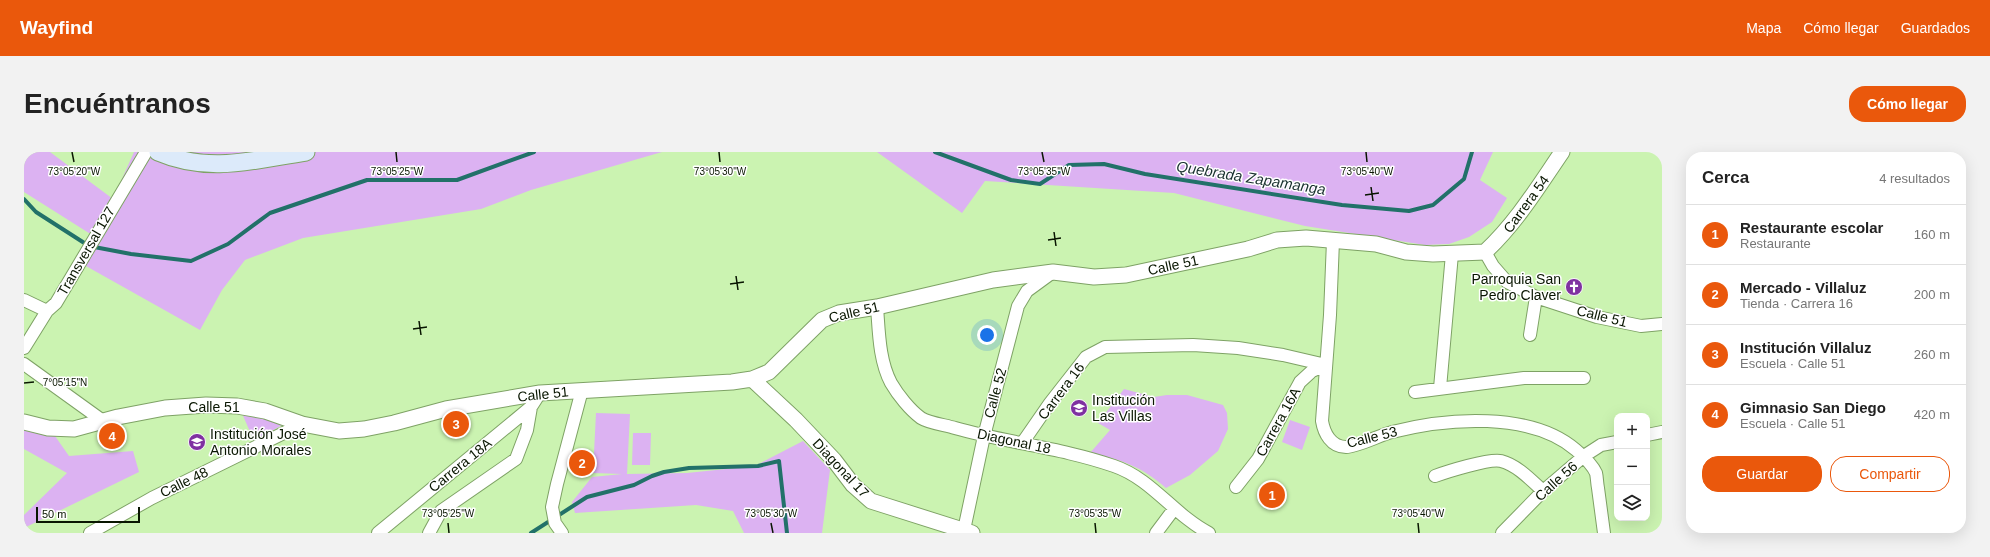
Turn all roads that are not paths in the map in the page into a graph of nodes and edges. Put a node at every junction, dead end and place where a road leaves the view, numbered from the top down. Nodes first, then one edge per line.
1 (146, 152) edge
2 (158, 152) edge
3 (306, 152) edge
4 (1562, 152) edge
5 (1333, 241) junction
6 (1485, 252) junction
7 (1452, 254) junction
8 (1053, 272) junction
9 (1536, 297) junction
10 (24, 300) edge
11 (878, 307) junction
12 (47, 311) junction
13 (1662, 324) edge
14 (1530, 335) dead end
15 (24, 348) edge
16 (24, 364) edge
17 (1326, 365) junction
18 (1584, 378) dead end
19 (752, 380) junction
20 (1440, 388) junction
21 (582, 390) junction
22 (1415, 392) dead end
23 (540, 394) junction
24 (531, 407) junction
25 (103, 421) junction
26 (24, 422) edge
27 (302, 424) junction
28 (1662, 432) edge
29 (1650, 434) edge
30 (984, 436) junction
31 (1023, 442) junction
32 (1614, 443) edge
33 (1584, 456) junction
34 (1435, 476) dead end
35 (1236, 487) dead end
36 (1543, 491) junction
37 (1174, 509) junction
38 (968, 531) edge
39 (90, 533) edge
40 (378, 533) edge
41 (429, 533) edge
42 (562, 533) edge
43 (1156, 533) edge
44 (1209, 533) edge
45 (1502, 533) edge
46 (1604, 533) edge

1 - 12 street, Transversal 127
2 - 3 main road
4 - 6 street, Carrera 54
5 - 7 street, Calle 51
5 - 8 street, Calle 51
5 - 17 street, Calle 53
6 - 7 street, Calle 51
6 - 9 street, Calle 51
7 - 20 street
8 - 11 street, Calle 51
8 - 30 street, Calle 52
9 - 13 street, Calle 51
9 - 14 street
10 - 12 street
11 - 19 street, Calle 51
11 - 30 street, Diagonal 18
12 - 15 street, Transversal 127
16 - 25 street
17 - 31 street, Carrera 16
17 - 33 street, Calle 53
17 - 35 street, Carrera 16A
18 - 20 street
19 - 21 street, Calle 51
19 - 38 street, Diagonal 17
20 - 22 street
21 - 23 street, Calle 51
21 - 42 street
23 - 24 street, Carrera 18A
23 - 27 street, Calle 51
24 - 40 street, Carrera 18A
24 - 41 street
25 - 26 street, Calle 51
25 - 27 street, Calle 51
27 - 39 street, Calle 48
28 - 29 street
30 - 31 street, Diagonal 18
30 - 38 street, Calle 52
31 - 37 street, Diagonal 18
32 - 33 street, Calle 56
33 - 36 street, Calle 56
33 - 46 street
34 - 36 street
36 - 45 street, Calle 56
37 - 43 street
37 - 44 street, Diagonal 18

